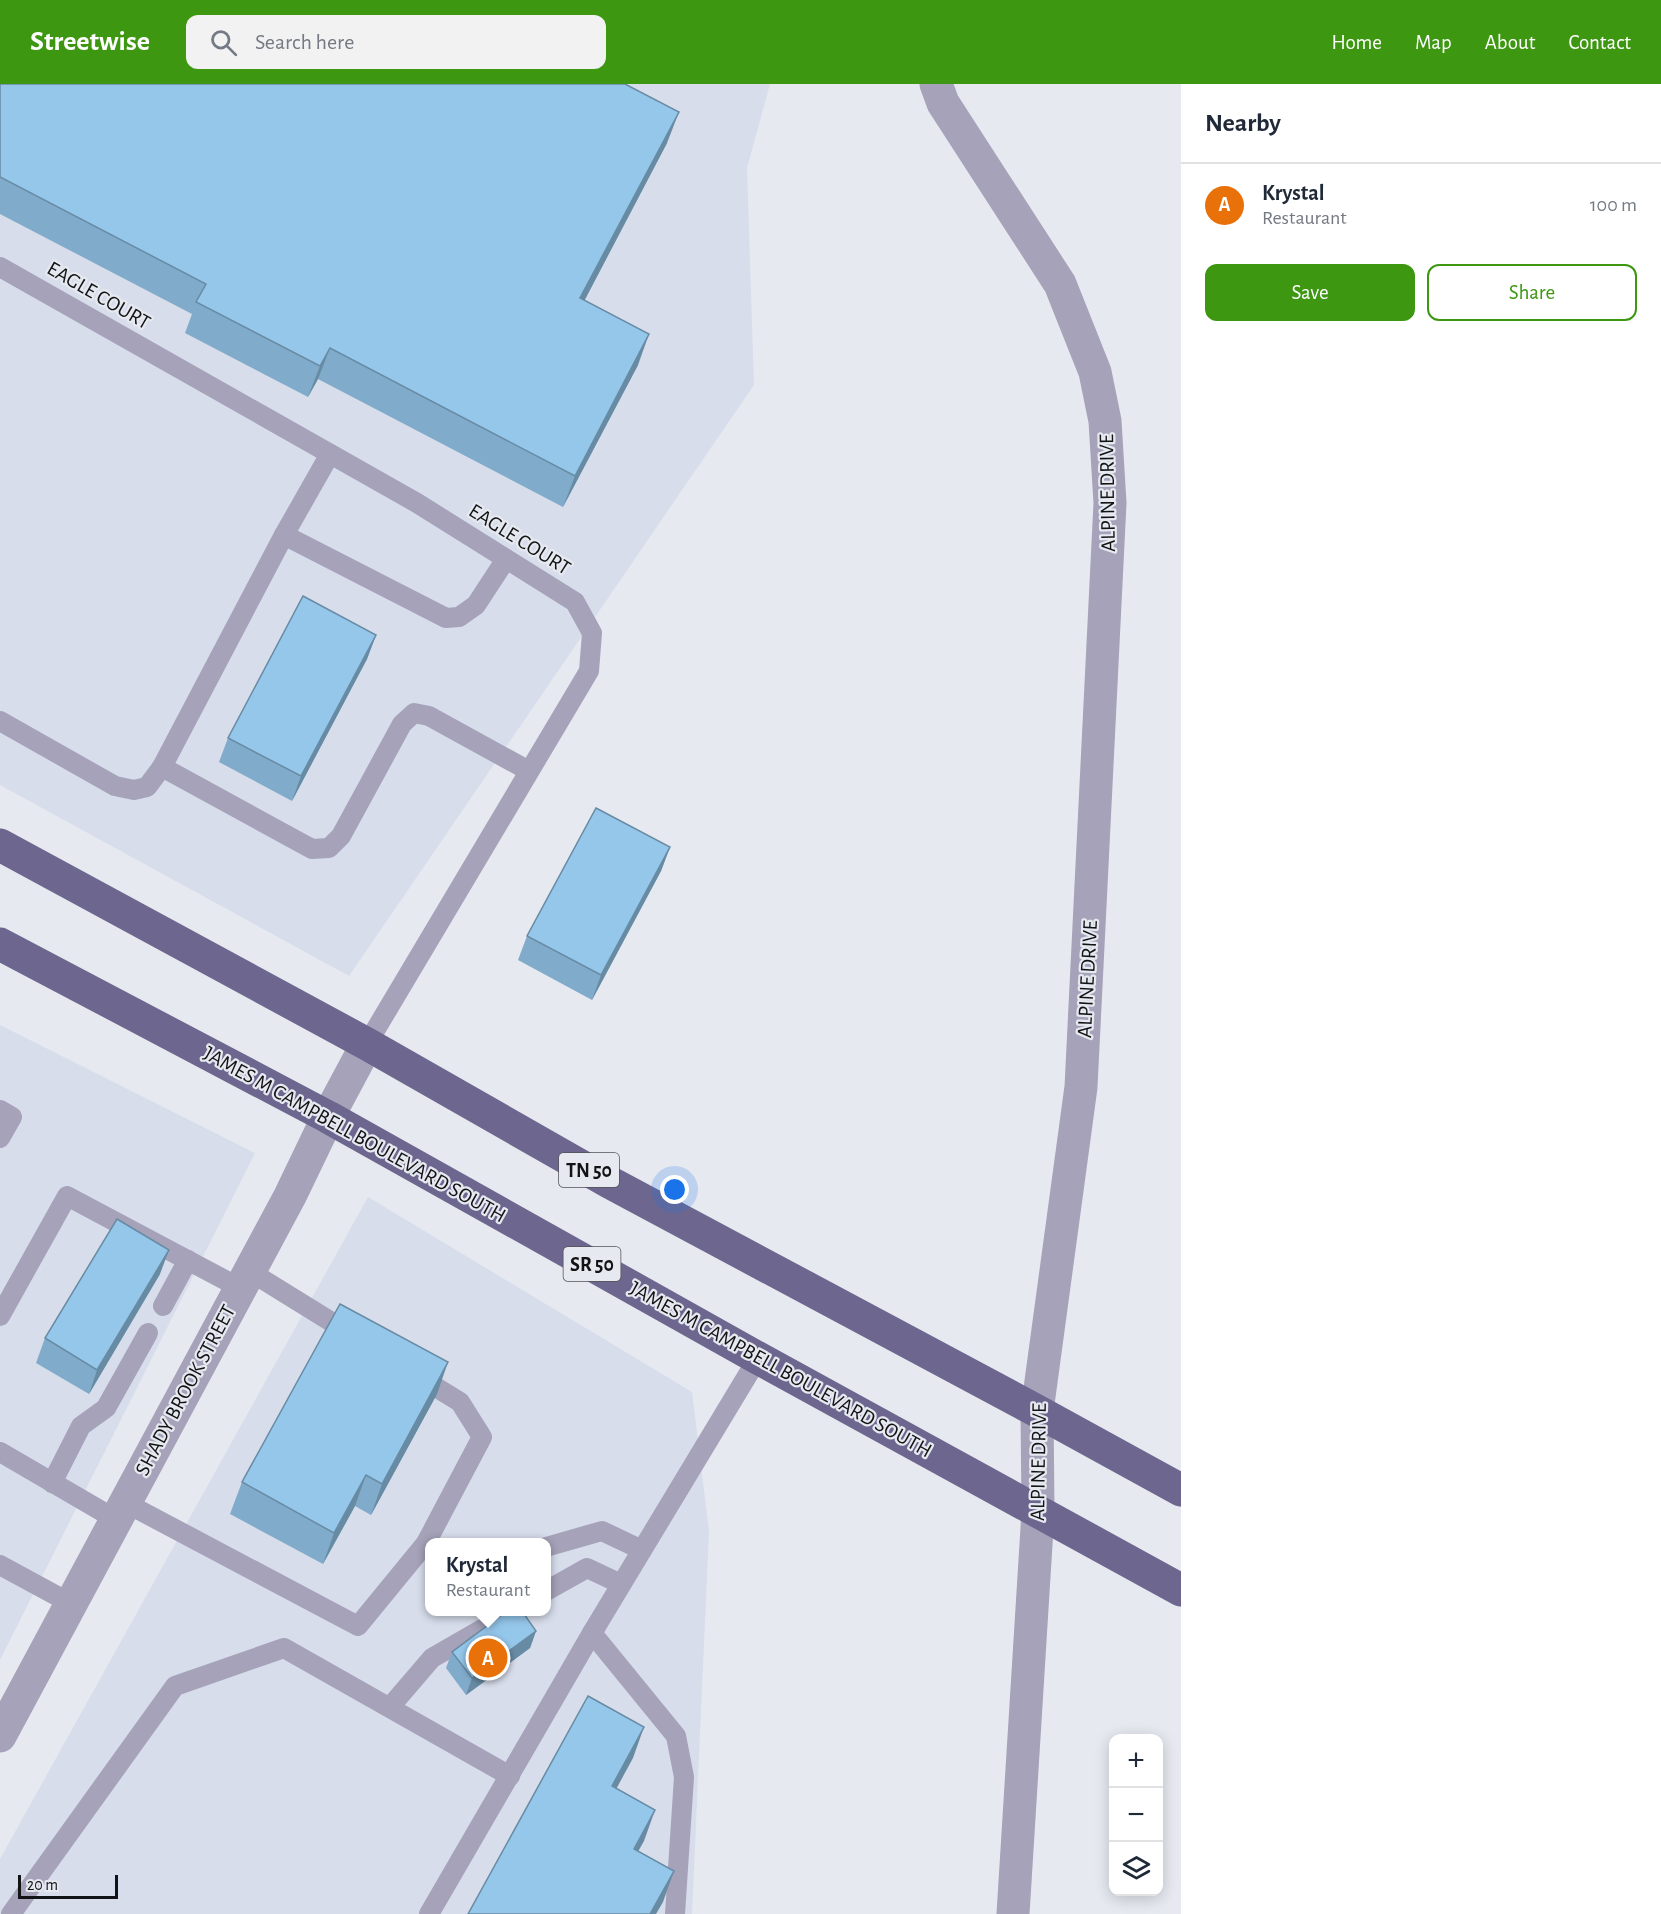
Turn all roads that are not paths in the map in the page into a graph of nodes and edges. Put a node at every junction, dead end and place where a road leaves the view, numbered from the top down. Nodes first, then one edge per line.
1 (936, 84) edge
2 (0, 267) edge
3 (330, 454) junction
4 (284, 535) junction
5 (506, 559) junction
6 (0, 721) edge
7 (162, 767) junction
8 (529, 771) junction
9 (0, 845) edge
10 (0, 944) edge
11 (367, 1044) junction
12 (0, 1110) edge
13 (328, 1117) junction
14 (0, 1138) edge
15 (188, 1260) junction
16 (245, 1279) junction
17 (163, 1306) dead end
18 (0, 1316) edge
19 (148, 1333) dead end
20 (370, 1346) edge
21 (758, 1358) junction
22 (400, 1365) edge
23 (1037, 1411) junction
24 (0, 1452) edge
25 (52, 1483) junction
26 (1181, 1490) edge
27 (120, 1511) junction
28 (1038, 1512) junction
29 (431, 1538) edge
30 (551, 1546) edge
31 (425, 1548) edge
32 (642, 1550) junction
33 (0, 1565) edge
34 (621, 1584) junction
35 (551, 1588) edge
36 (1181, 1590) edge
37 (70, 1603) junction
38 (503, 1616) edge
39 (592, 1633) junction
40 (390, 1707) junction
41 (0, 1736) edge
42 (510, 1776) junction
43 (0, 1909) edge
44 (11, 1914) edge
45 (429, 1914) edge
46 (675, 1914) edge
47 (1013, 1914) edge

1 - 23 street, ALPINE DRIVE
2 - 3 lane, EAGLE COURT
3 - 4 lane
3 - 5 lane, EAGLE COURT
4 - 5 lane
4 - 7 lane
5 - 8 lane, EAGLE COURT
6 - 7 lane
7 - 8 lane
8 - 11 lane, EAGLE COURT
9 - 11 main road, TN 50
10 - 13 main road, JAMES M CAMPBELL BOULEVARD SOUTH / SR 50
11 - 13 street, SHADY BROOK STREET
11 - 23 main road, TN 50
12 - 14 lane
13 - 16 street, SHADY BROOK STREET
13 - 21 main road, JAMES M CAMPBELL BOULEVARD SOUTH / SR 50
15 - 16 lane
15 - 17 lane
15 - 18 lane
16 - 20 lane
16 - 27 street, SHADY BROOK STREET
19 - 25 lane
21 - 28 main road, JAMES M CAMPBELL BOULEVARD SOUTH / SR 50
21 - 32 lane
22 - 29 lane
23 - 26 main road, TN 50
23 - 28 street, ALPINE DRIVE
24 - 25 lane
25 - 27 lane
27 - 31 lane
27 - 37 street, SHADY BROOK STREET
28 - 36 main road, JAMES M CAMPBELL BOULEVARD SOUTH / SR 50
28 - 47 street, ALPINE DRIVE
30 - 32 lane
32 - 34 lane
33 - 37 lane
34 - 35 lane
34 - 39 lane
37 - 41 street, SHADY BROOK STREET
38 - 40 lane
39 - 42 lane
39 - 46 lane
40 - 42 lane
40 - 44 lane
42 - 45 lane
43 - 44 lane

